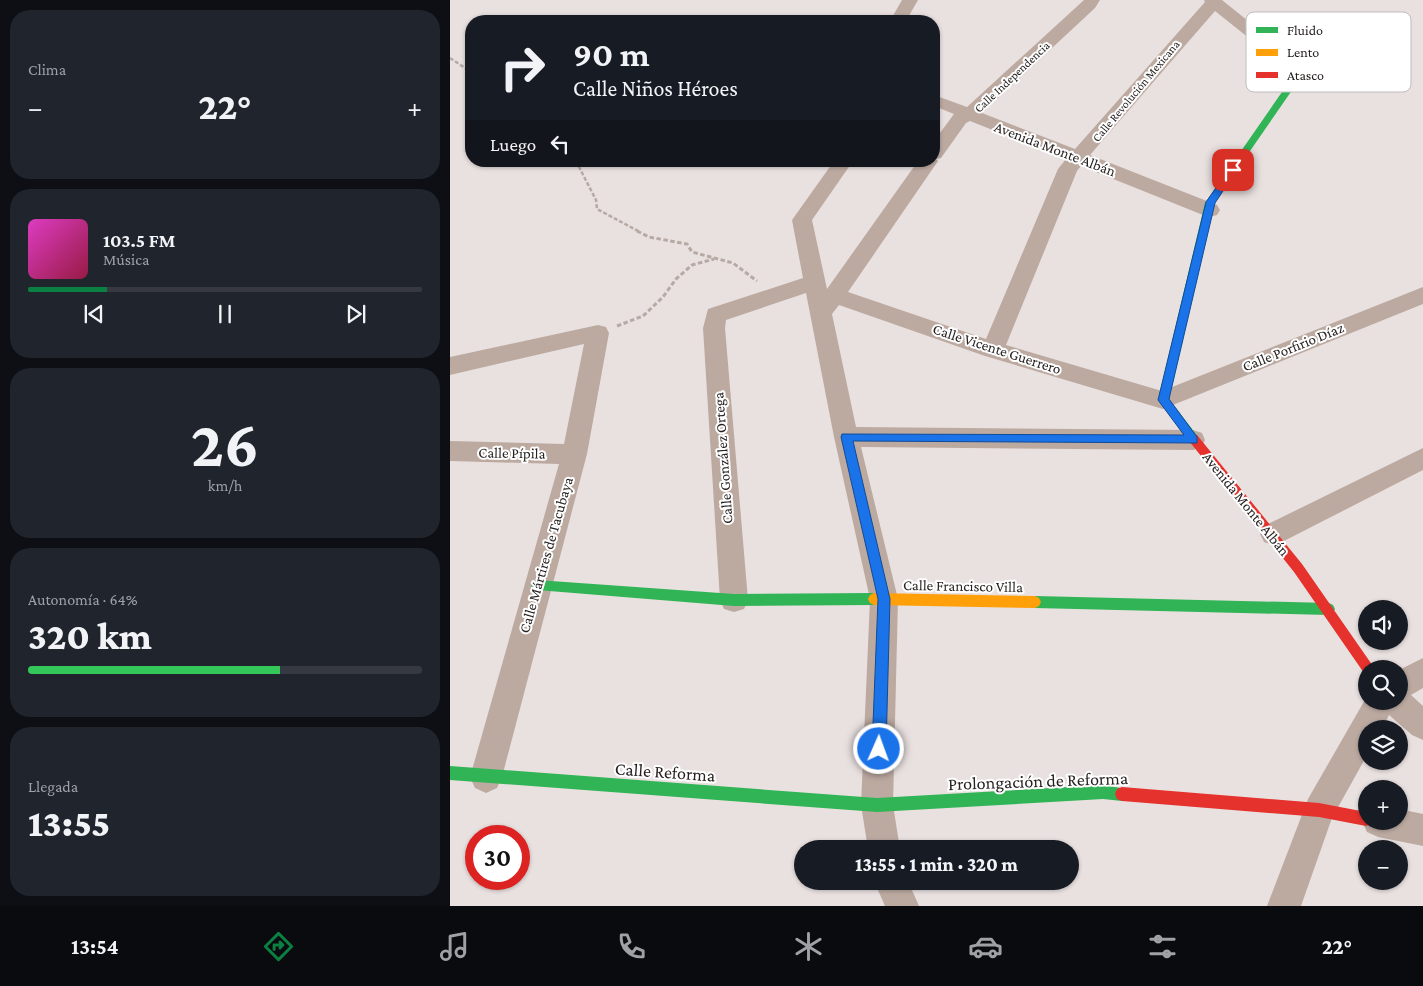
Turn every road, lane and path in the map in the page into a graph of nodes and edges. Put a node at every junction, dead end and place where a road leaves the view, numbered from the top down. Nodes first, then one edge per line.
1 (910, 0) edge
2 (1092, 0) edge
3 (1213, 1) edge
4 (901, 15) edge
5 (1246, 27) edge
6 (450, 58) edge
7 (465, 68) edge
8 (1286, 92) edge
9 (940, 103) edge
10 (969, 115) junction
11 (940, 146) edge
12 (1080, 158) junction
13 (579, 167) edge
14 (840, 167) edge
15 (924, 167) edge
16 (1210, 210) junction
17 (716, 259) junction
18 (814, 282) junction
19 (775, 295) junction
20 (833, 295) junction
21 (1423, 295) edge
22 (823, 322) junction
23 (598, 333) junction
24 (994, 350) junction
25 (450, 366) edge
26 (1163, 400) junction
27 (846, 437) junction
28 (1194, 440) junction
29 (450, 451) edge
30 (574, 454) junction
31 (1423, 458) edge
32 (1272, 534) junction
33 (536, 585) junction
34 (884, 599) junction
35 (734, 600) junction
36 (1329, 608) junction
37 (1363, 660) edge
38 (1423, 672) edge
39 (1408, 681) edge
40 (1376, 710) edge
41 (1406, 710) edge
42 (1423, 725) edge
43 (450, 773) edge
44 (486, 777) junction
45 (877, 805) junction
46 (1319, 810) junction
47 (1358, 817) edge
48 (1408, 827) edge
49 (1423, 830) edge
50 (883, 840) edge
51 (895, 890) edge
52 (902, 906) edge
53 (1284, 906) edge

1 - 4 street
2 - 10 street, Calle Independencia
3 - 5 street
3 - 12 street, Calle Revolución Mexicana
6 - 7 path
8 - 16 street
9 - 10 street, Avenida Monte Albán
10 - 11 street, Calle Independencia
10 - 12 street, Avenida Monte Albán
12 - 16 street, Avenida Monte Albán
12 - 24 street, Calle Revolución Mexicana
13 - 17 path
14 - 18 street
15 - 20 street
16 - 26 street
17 - 19 path
17 - 23 path
18 - 19 street
18 - 22 street
19 - 35 street, Calle González Ortega
20 - 22 street
20 - 24 street, Calle Vicente Guerrero
21 - 26 street, Calle Porfirio Díaz
22 - 27 street
23 - 25 street
23 - 30 street, Calle Mártires de Tacubaya
24 - 26 street, Calle Vicente Guerrero
26 - 28 street, Avenida Monte Albán
27 - 28 street
27 - 34 street
28 - 32 street, Avenida Monte Albán
29 - 30 street, Calle Pípila
30 - 33 street, Calle Mártires de Tacubaya
31 - 32 street
32 - 36 street, Avenida Monte Albán
33 - 35 street, Calle Francisco Villa
33 - 44 street, Calle Mártires de Tacubaya
34 - 35 street, Calle Francisco Villa
34 - 36 street, Calle Francisco Villa
34 - 45 street
36 - 37 street, Avenida Monte Albán
38 - 39 street
40 - 46 street
41 - 42 street
43 - 44 street, Calle Reforma
44 - 45 street, Calle Reforma
45 - 46 street, Prolongación de Reforma
45 - 50 street
46 - 47 street, Prolongación de Reforma
46 - 53 street
48 - 49 street
51 - 52 street

